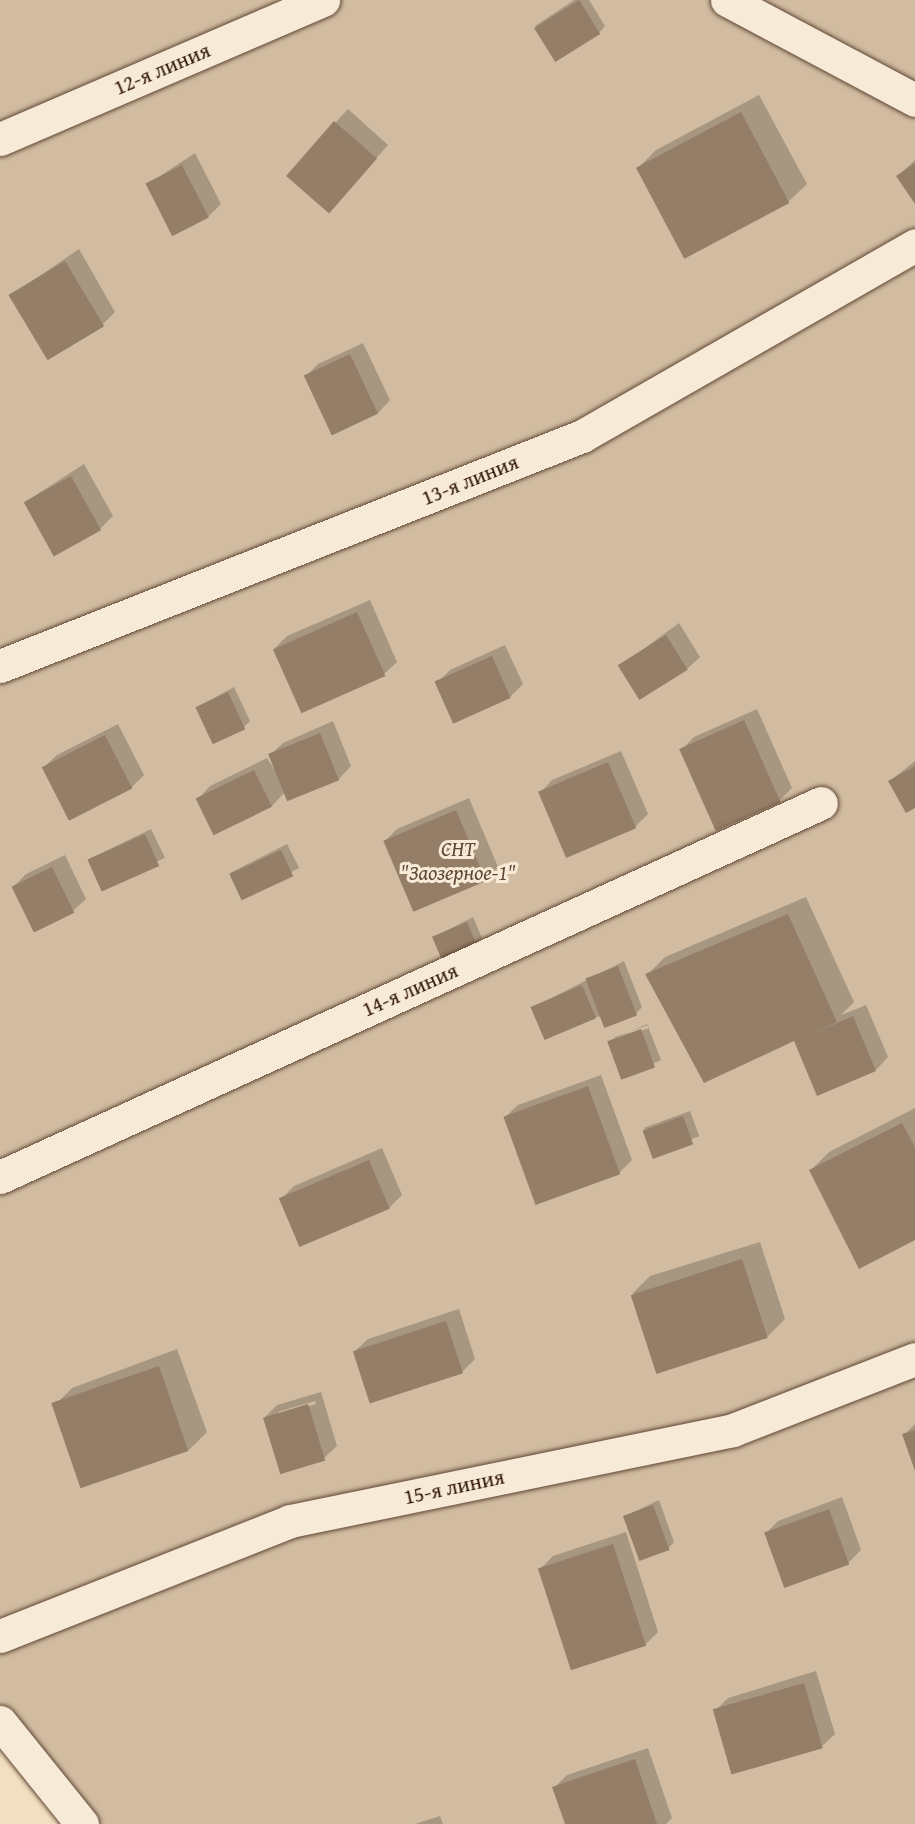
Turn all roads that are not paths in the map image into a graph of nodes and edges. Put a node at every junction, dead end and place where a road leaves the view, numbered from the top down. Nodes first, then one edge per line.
1 (323, 0) edge
2 (727, 0) edge
3 (915, 100) edge
4 (0, 139) edge
5 (915, 244) edge
6 (0, 666) edge
7 (821, 803) dead end
8 (0, 1177) edge
9 (915, 1359) edge
10 (0, 1636) edge
11 (0, 1722) edge
12 (82, 1824) edge

1 - 4 street, 12-я линия
2 - 3 street
5 - 6 street, 13-я линия
7 - 8 street, 14-я линия
9 - 10 street, 15-я линия
11 - 12 street

